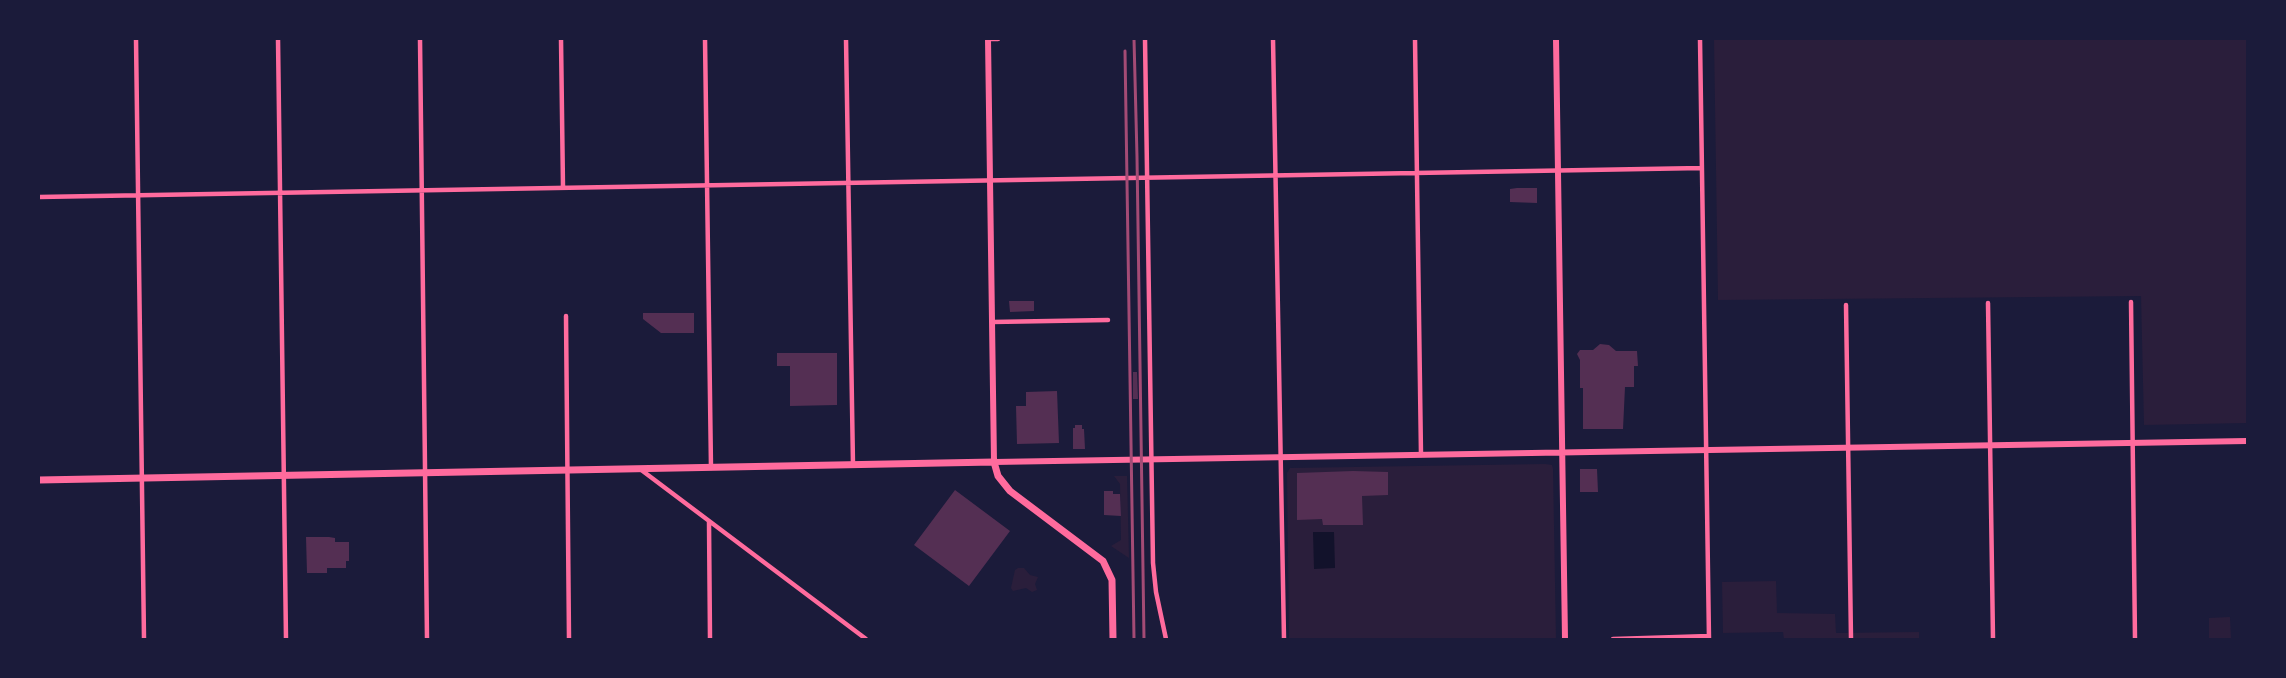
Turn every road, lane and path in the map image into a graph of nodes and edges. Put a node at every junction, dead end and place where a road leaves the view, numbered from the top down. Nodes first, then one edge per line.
1 (136, 39) edge
2 (278, 39) edge
3 (420, 39) edge
4 (561, 39) edge
5 (705, 39) edge
6 (846, 39) edge
7 (988, 39) edge
8 (998, 39) edge
9 (1145, 39) edge
10 (1273, 39) edge
11 (1415, 39) edge
12 (1556, 39) edge
13 (1700, 39) edge
14 (1702, 168) junction
15 (1558, 170) junction
16 (1417, 173) junction
17 (1276, 175) junction
18 (1147, 178) junction
19 (990, 180) junction
20 (849, 183) junction
21 (707, 185) junction
22 (563, 188) junction
23 (422, 190) junction
24 (280, 193) junction
25 (138, 195) junction
26 (39, 197) edge
27 (2131, 302) dead end
28 (1988, 303) dead end
29 (1846, 304) dead end
30 (566, 316) dead end
31 (1108, 320) dead end
32 (992, 322) junction
33 (2247, 441) edge
34 (2133, 444) junction
35 (1990, 446) junction
36 (1848, 449) junction
37 (1707, 451) junction
38 (1562, 453) junction
39 (1421, 455) junction
40 (1281, 457) junction
41 (1152, 460) junction
42 (994, 462) junction
43 (853, 465) junction
44 (711, 468) junction
45 (640, 469) junction
46 (566, 470) junction
47 (425, 473) junction
48 (284, 475) junction
49 (142, 478) junction
50 (39, 480) edge
51 (709, 522) junction
52 (1709, 638) edge
53 (144, 639) edge
54 (286, 639) edge
55 (427, 639) edge
56 (569, 639) edge
57 (710, 639) edge
58 (866, 639) edge
59 (1113, 639) edge
60 (1166, 639) edge
61 (1284, 639) edge
62 (1565, 639) edge
63 (1613, 639) edge
64 (1851, 639) edge
65 (1993, 639) edge
66 (2135, 639) edge

1 - 25 street
2 - 24 street
3 - 23 street
4 - 22 street
5 - 21 street
6 - 20 street
7 - 8 street
7 - 19 street
9 - 18 street
10 - 17 street
11 - 16 street
12 - 15 street
13 - 14 street
14 - 15 street
14 - 37 street
15 - 16 street
15 - 38 street
16 - 17 street
16 - 39 street
17 - 18 street
17 - 40 street
18 - 19 street
18 - 41 street
19 - 20 street
19 - 32 street
20 - 21 street
20 - 43 street
21 - 22 street
21 - 44 street
22 - 23 street
23 - 24 street
23 - 47 street
24 - 25 street
24 - 48 street
25 - 26 street
25 - 49 street
27 - 34 street
28 - 35 street
29 - 36 street
30 - 46 street
31 - 32 street
32 - 42 street
33 - 34 street
34 - 35 street
34 - 66 street
35 - 36 street
35 - 65 street
36 - 37 street
36 - 64 street
37 - 38 street
37 - 52 street
38 - 39 street
38 - 62 street
39 - 40 street
40 - 41 street
40 - 61 street
41 - 42 street
41 - 60 street
42 - 43 main road
42 - 59 main road
43 - 44 main road
44 - 45 main road
45 - 46 main road
45 - 51 street
46 - 47 main road
46 - 56 street
47 - 48 main road
47 - 55 street
48 - 49 main road
48 - 54 street
49 - 50 main road
49 - 53 street
51 - 57 street
51 - 58 street
52 - 63 street

